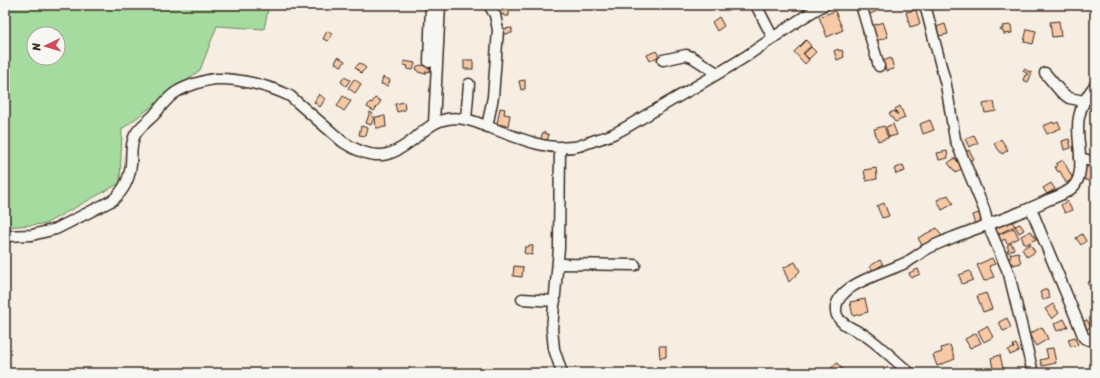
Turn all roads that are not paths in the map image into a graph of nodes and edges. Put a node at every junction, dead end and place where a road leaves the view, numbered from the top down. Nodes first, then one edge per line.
1 (431, 5) edge
2 (440, 5) edge
3 (489, 5) edge
4 (756, 5) edge
5 (824, 5) edge
6 (861, 5) edge
7 (925, 5) edge
8 (773, 38) junction
9 (663, 60) dead end
10 (429, 62) dead end
11 (879, 66) dead end
12 (718, 73) junction
13 (1045, 73) dead end
14 (469, 84) dead end
15 (1095, 85) edge
16 (1084, 101) junction
17 (466, 119) junction
18 (434, 123) junction
19 (487, 127) junction
20 (560, 147) junction
21 (1080, 158) junction
22 (1095, 162) edge
23 (1031, 208) junction
24 (988, 225) junction
25 (5, 236) edge
26 (558, 264) junction
27 (635, 265) dead end
28 (522, 299) dead end
29 (555, 301) junction
30 (1095, 339) edge
31 (562, 373) edge
32 (910, 373) edge
33 (1033, 373) edge

1 - 10 street
2 - 18 street
3 - 19 street
4 - 8 street
5 - 8 street
6 - 11 street
7 - 24 street
8 - 12 street
9 - 12 street
12 - 20 street
13 - 16 street
14 - 17 street
15 - 16 street
16 - 21 street
17 - 18 street
17 - 19 street
18 - 25 street
19 - 20 street
20 - 26 street
21 - 22 street
21 - 23 street
23 - 24 street
23 - 30 street
24 - 32 street
24 - 33 street
26 - 27 street
26 - 29 street
28 - 29 street
29 - 31 street

